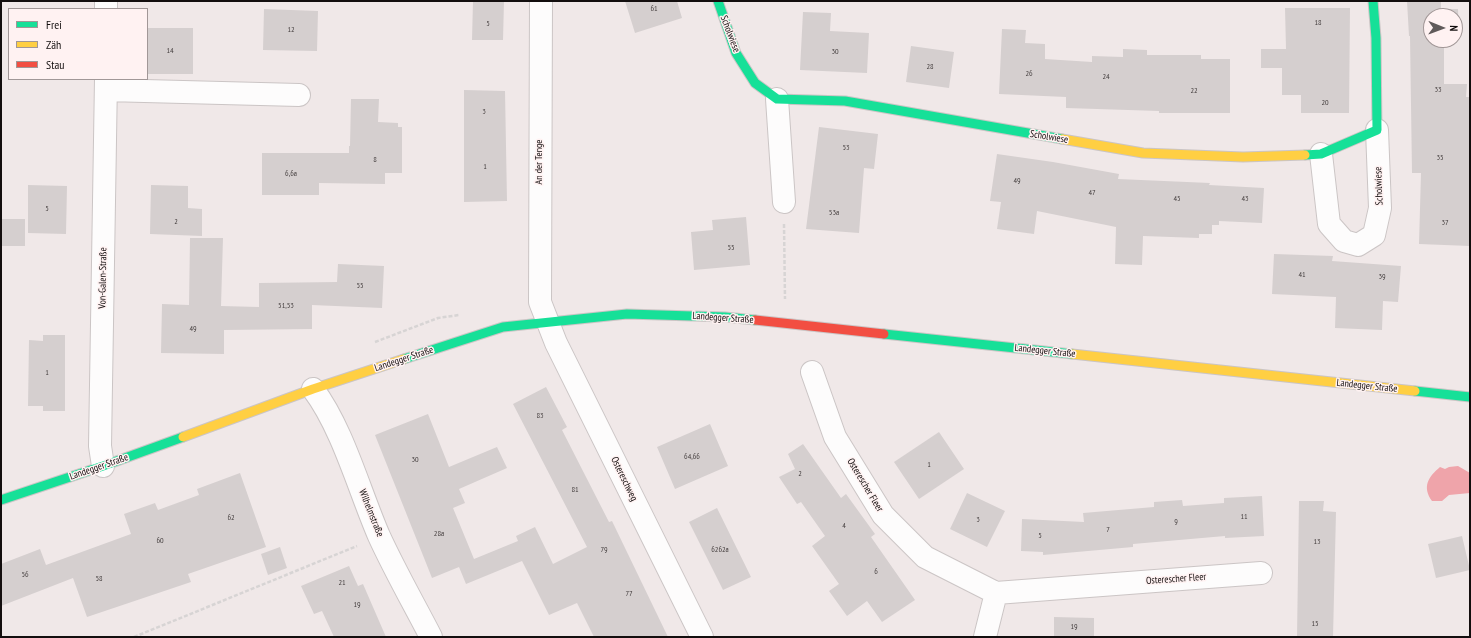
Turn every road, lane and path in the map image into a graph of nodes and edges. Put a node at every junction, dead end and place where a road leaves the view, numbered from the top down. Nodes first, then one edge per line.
1 (541, 1) edge
2 (718, 1) edge
3 (1373, 1) edge
4 (106, 84) edge
5 (299, 95) dead end
6 (777, 98) junction
7 (1377, 130) junction
8 (1321, 154) junction
9 (784, 202) joint
10 (785, 304) dead end
11 (462, 314) dead end
12 (546, 321) junction
13 (372, 343) dead end
14 (812, 372) dead end
15 (313, 389) junction
16 (1470, 397) edge
17 (103, 466) junction
18 (1, 500) edge
19 (380, 537) junction
20 (1261, 573) dead end
21 (996, 593) junction
22 (134, 637) edge
23 (431, 637) edge
24 (702, 637) edge
25 (985, 637) edge

1 - 12 street, An der Tenge
2 - 6 main road, Scholwiese
3 - 7 main road, Scholwiese
4 - 5 street, Von-Galen-Straße
4 - 17 street, Von-Galen-Straße
6 - 8 main road, Scholwiese
6 - 9 street
7 - 8 main road, Scholwiese
7 - 8 street, Scholwiese
9 - 10 path
11 - 13 path
12 - 15 main road, Landegger Straße
12 - 16 main road, Landegger Straße
12 - 24 street, Ostereschweg
14 - 21 street, Osterescher Fleer
15 - 17 main road, Landegger Straße
15 - 19 street, Wilhelmstraße
17 - 18 main road, Landegger Straße
19 - 22 path
19 - 23 street, Wilhelmstraße
20 - 21 street, Osterescher Fleer
21 - 25 street

